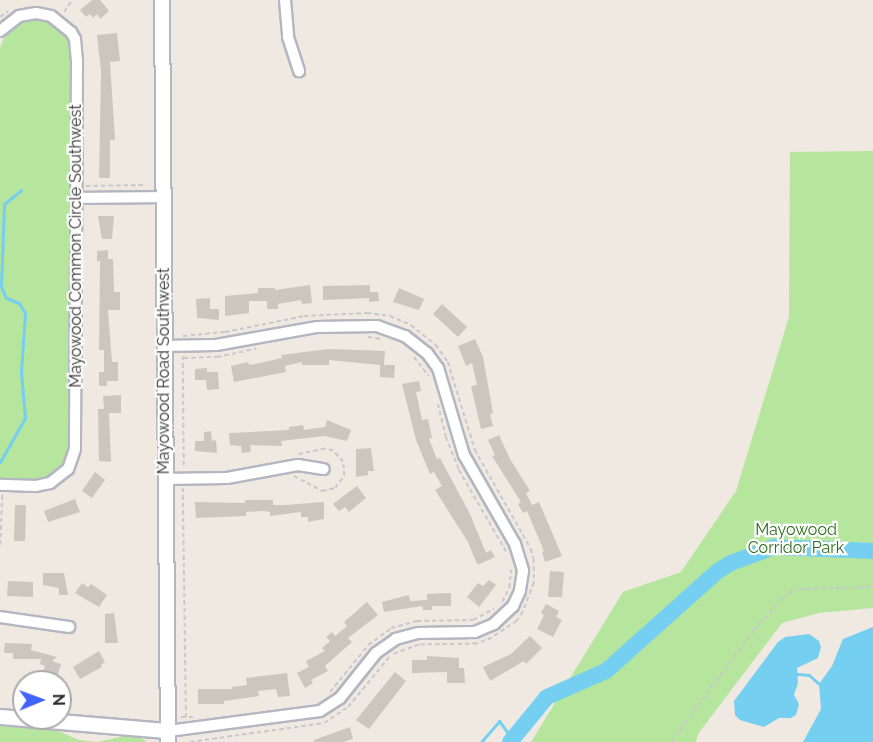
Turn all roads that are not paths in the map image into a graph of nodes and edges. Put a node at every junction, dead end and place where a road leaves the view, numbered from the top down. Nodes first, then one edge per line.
1 (162, 0) edge
2 (285, 0) edge
3 (0, 31) edge
4 (299, 71) dead end
5 (163, 196) junction
6 (76, 198) junction
7 (163, 346) junction
8 (324, 470) dead end
9 (164, 479) junction
10 (1, 489) edge
11 (0, 617) edge
12 (69, 627) dead end
13 (0, 717) edge
14 (168, 737) edge

1 - 5 street, Mayowood Road Southwest
2 - 4 street
3 - 6 street, Mayowood Common Circle Southwest
5 - 6 street
5 - 7 street, Mayowood Road Southwest
6 - 10 street, Mayowood Common Circle Southwest
7 - 9 street, Mayowood Road Southwest
7 - 14 street
8 - 9 street
9 - 14 street, Mayowood Road Southwest
11 - 12 street
13 - 14 street

